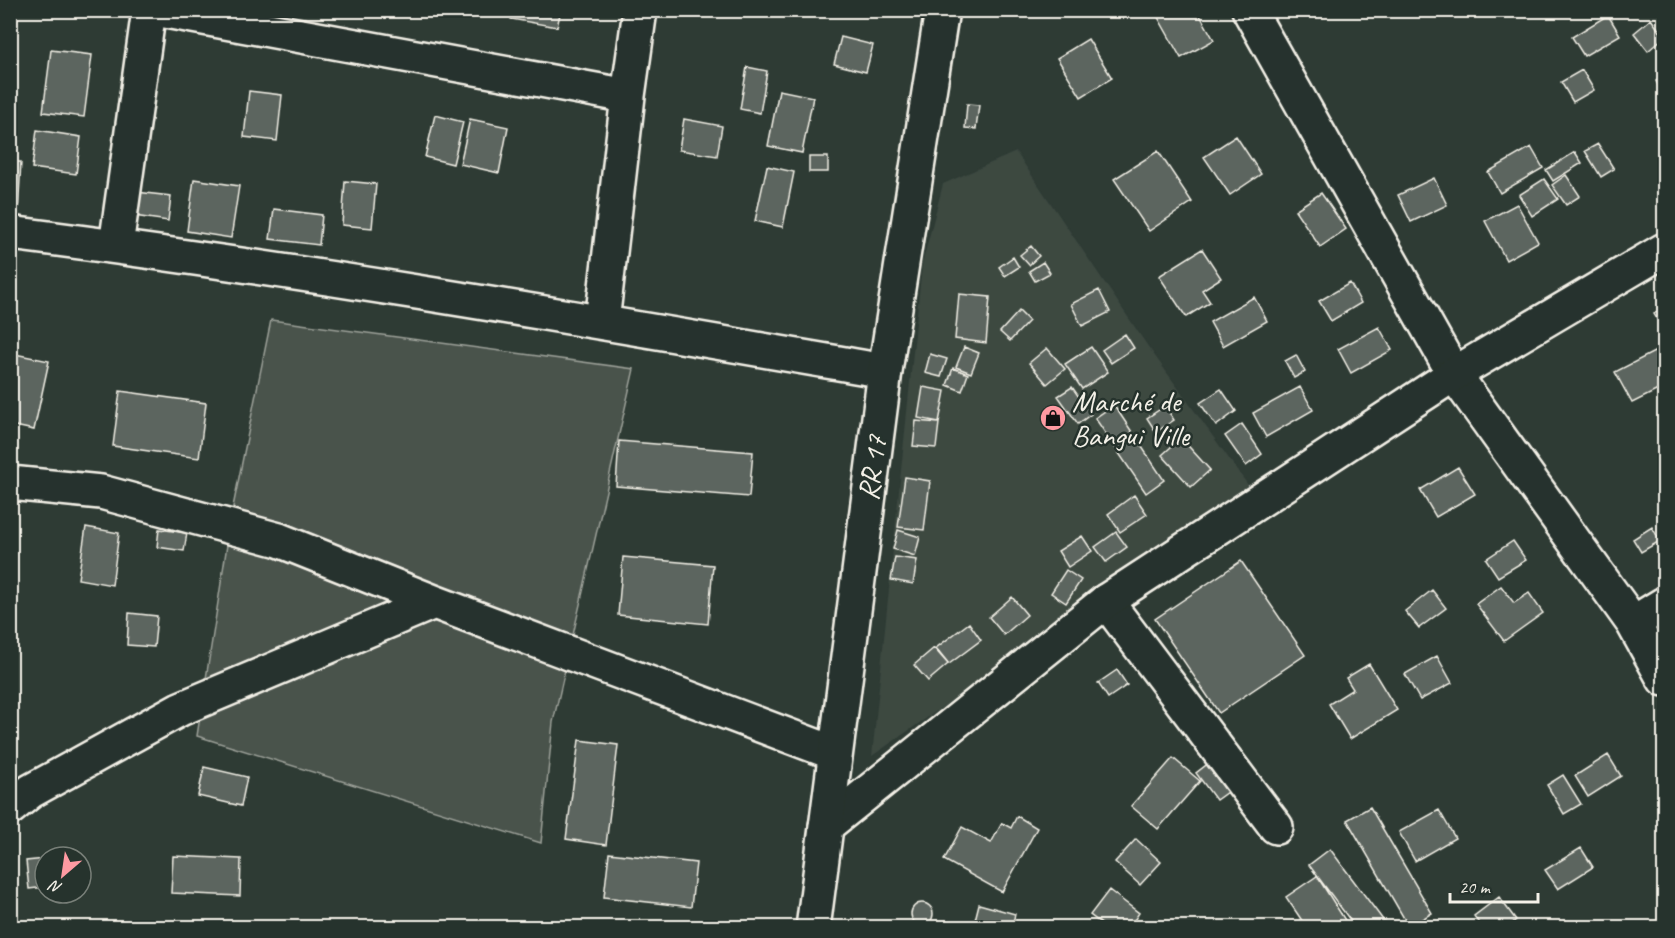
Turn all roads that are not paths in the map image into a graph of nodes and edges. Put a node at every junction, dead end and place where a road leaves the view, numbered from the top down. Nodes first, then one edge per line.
1 (149, 10) edge
2 (160, 10) edge
3 (640, 10) edge
4 (942, 10) edge
5 (1249, 10) edge
6 (628, 96) junction
7 (10, 233) edge
8 (117, 246) junction
9 (1665, 250) edge
10 (602, 322) junction
11 (885, 371) junction
12 (1454, 374) junction
13 (10, 483) edge
14 (1106, 601) junction
15 (434, 602) junction
16 (1665, 604) edge
17 (1633, 623) junction
18 (1665, 679) edge
19 (834, 753) junction
20 (10, 808) edge
21 (826, 826) junction
22 (1276, 827) dead end
23 (813, 927) edge

1 - 8 street
2 - 6 street
3 - 6 street
4 - 11 street, RR 17 / RR 17
5 - 12 street
6 - 10 street
7 - 8 street
8 - 10 street
9 - 12 street
10 - 11 street
11 - 19 street, RR 17 / RR 17
12 - 14 street
12 - 17 street
13 - 15 street
14 - 21 street
14 - 22 street
15 - 19 street
15 - 20 street
16 - 17 street
17 - 18 street
19 - 21 street, RR 17 / RR 17
21 - 23 street, RR 17 / RR 17

